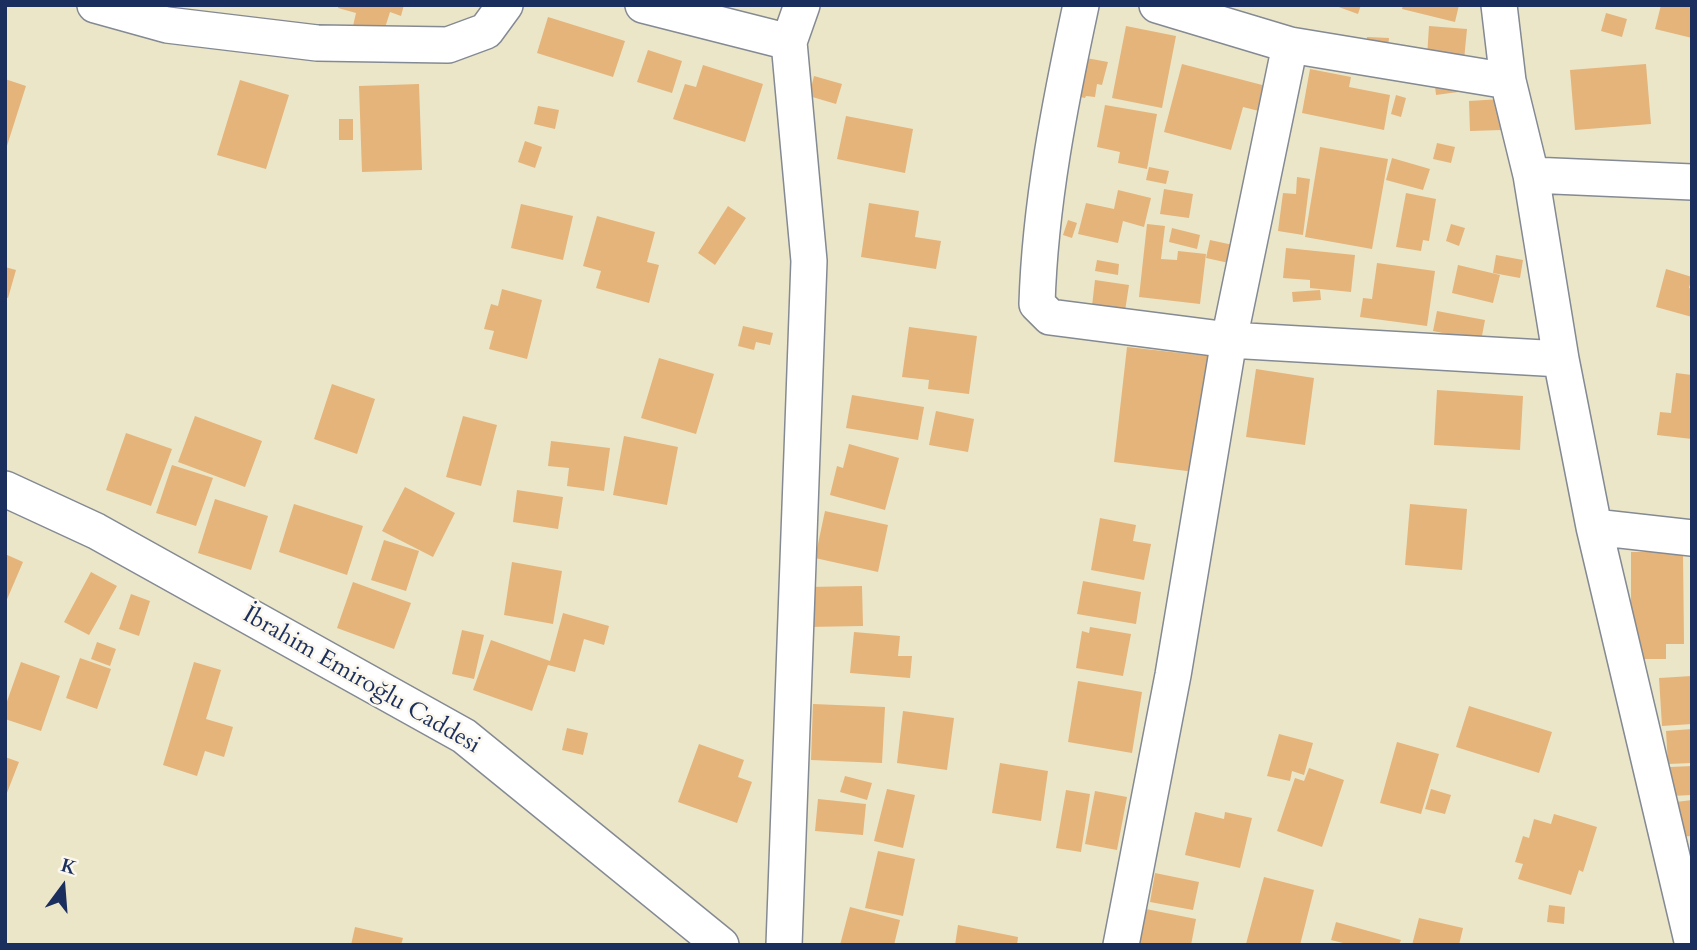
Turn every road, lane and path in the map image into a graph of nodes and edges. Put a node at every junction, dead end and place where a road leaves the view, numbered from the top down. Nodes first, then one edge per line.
1 (95, 5) edge
2 (505, 5) edge
3 (643, 5) edge
4 (802, 5) edge
5 (1081, 5) edge
6 (1157, 5) edge
7 (1499, 5) edge
8 (789, 42) junction
9 (1290, 45) junction
10 (1508, 81) junction
11 (1531, 175) junction
12 (1692, 182) edge
13 (1229, 341) junction
14 (1561, 359) junction
15 (5, 489) edge
16 (1594, 527) junction
17 (1692, 538) edge
18 (1692, 941) edge
19 (721, 945) edge
20 (784, 945) edge
21 (1121, 945) edge

1 - 2 street
3 - 8 street
4 - 8 street
5 - 13 street
6 - 9 street
7 - 10 street
8 - 20 street
9 - 10 street
9 - 13 street
10 - 11 street
11 - 12 street
11 - 14 street
13 - 14 street
13 - 21 street
14 - 16 street
15 - 19 street, İbrahim Emiroğlu Caddesi
16 - 17 street
16 - 18 street

